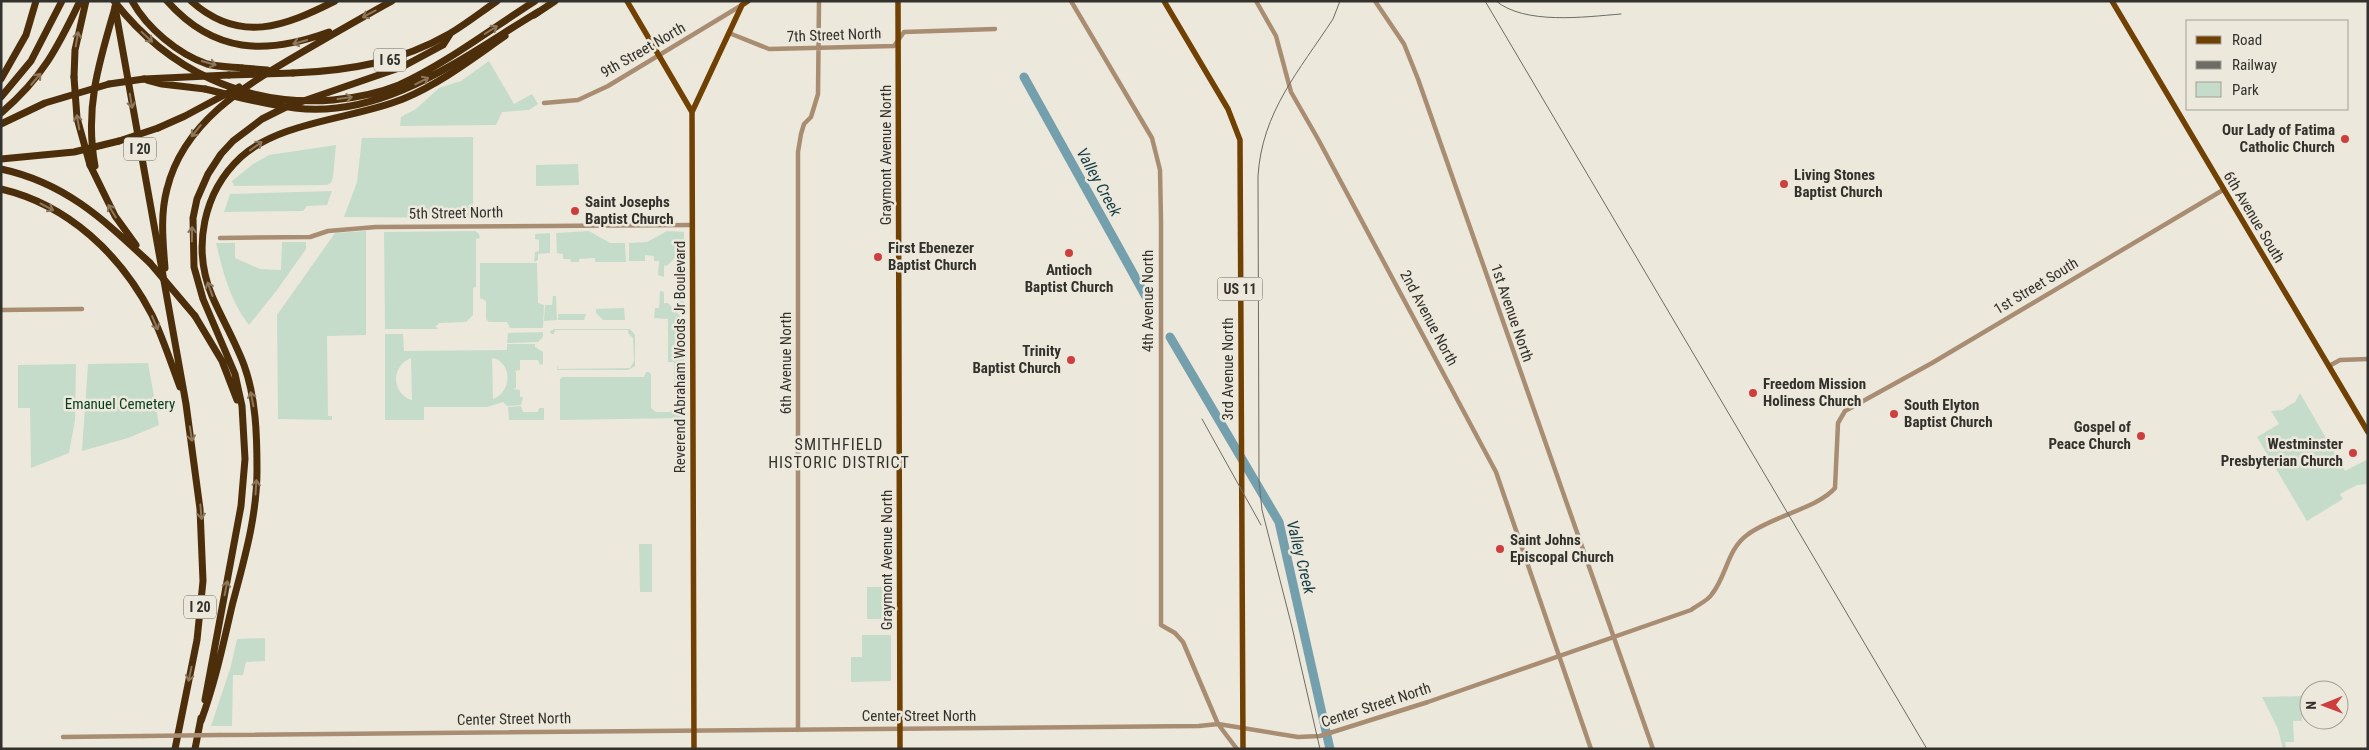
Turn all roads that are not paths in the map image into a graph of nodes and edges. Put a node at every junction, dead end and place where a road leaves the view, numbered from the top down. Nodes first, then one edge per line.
1 (36, 1) edge
2 (62, 1) edge
3 (80, 1) edge
4 (86, 1) edge
5 (115, 1) edge
6 (132, 1) edge
7 (167, 1) edge
8 (191, 1) edge
9 (336, 1) edge
10 (392, 1) edge
11 (497, 1) edge
12 (535, 1) edge
13 (555, 1) edge
14 (627, 1) edge
15 (748, 1) edge
16 (819, 1) edge
17 (898, 1) edge
18 (1071, 1) edge
19 (1164, 1) edge
20 (1256, 1) edge
21 (1375, 1) edge
22 (2112, 1) edge
23 (742, 5) junction
24 (538, 12) junction
25 (346, 26) junction
26 (995, 29) dead end
27 (729, 33) junction
28 (450, 34) junction
29 (898, 41) junction
30 (819, 48) junction
31 (659, 56) junction
32 (293, 73) junction
33 (260, 77) junction
34 (1, 79) edge
35 (144, 79) junction
36 (1, 97) edge
37 (544, 103) dead end
38 (692, 112) junction
39 (1, 113) edge
40 (1, 124) edge
41 (1, 159) edge
42 (1, 169) edge
43 (100, 188) junction
44 (1, 189) edge
45 (2223, 190) junction
46 (692, 225) junction
47 (220, 238) dead end
48 (150, 263) junction
49 (168, 296) junction
50 (82, 309) dead end
51 (1, 310) edge
52 (2368, 359) edge
53 (2330, 366) junction
54 (186, 404) junction
55 (243, 417) junction
56 (2368, 432) edge
57 (1835, 488) joint
58 (1613, 638) junction
59 (1558, 657) junction
60 (201, 722) junction
61 (1218, 724) junction
62 (1242, 727) junction
63 (900, 728) junction
64 (693, 730) junction
65 (798, 730) junction
66 (63, 736) dead end
67 (175, 749) edge
68 (195, 749) edge
69 (694, 749) edge
70 (900, 749) edge
71 (1237, 749) edge
72 (1243, 749) edge
73 (1592, 749) edge
74 (1653, 749) edge

1 - 34 highway
2 - 36 highway
39 -> 3 highway
43 -> 4 highway, I 20, bridge
5 -> 12 highway, bridge
5 - 43 highway, bridge
5 -> 49 highway, I 20
6 -> 32 highway, bridge
25 -> 7 highway
8 - 9 highway
10 -> 25 highway
11 - 28 highway, I 65
13 - 24 highway
14 - 31 main road
15 - 23 main road, 9th Street North
16 - 30 street, 6th Avenue North
17 - 29 main road, Graymont Avenue North
18 - 61 street, 4th Avenue North
19 - 62 main road, 3rd Avenue North / US 11
20 - 59 street, 2nd Avenue North
21 - 58 street, 1st Avenue North
22 - 45 main road, 6th Avenue South
23 - 27 main road
23 - 31 street, 9th Street North
35 -> 24 highway, bridge
60 -> 24 highway, bridge
25 - 33 highway
26 - 29 street, 7th Street North
27 - 30 street, 7th Street North
27 - 38 main road
28 - 32 highway, I 65
55 -> 28 highway
29 - 30 street, 7th Street North
29 - 63 main road, Graymont Avenue North
30 - 65 street, 6th Avenue North
31 - 37 street, 9th Street North
31 - 38 main road
32 - 35 highway, I 65, bridge
33 - 41 highway, bridge
33 -> 49 highway
35 - 40 highway, I 65, bridge
38 - 46 main road, Reverend Abraham Woods Jr Boulevard
42 - 48 highway
48 -> 43 highway, I 20
44 -> 54 highway
45 - 53 main road, 6th Avenue South
45 - 57 street, 1st Street South
46 - 47 street, 5th Street North
46 - 64 main road, Reverend Abraham Woods Jr Boulevard
48 - 55 highway, I 20, bridge
49 - 54 highway, I 20
50 - 51 street
52 - 53 street
53 - 56 main road, 6th Avenue South
54 -> 67 highway, I 20
60 -> 55 highway, I 20
57 - 58 street, Center Street North
58 - 59 street, Center Street North
58 - 74 street, 1st Avenue North
59 - 62 street, Center Street North
59 - 73 street, 2nd Avenue North
60 - 68 highway, I 20
61 - 62 street, Center Street North
61 - 63 street, Center Street North
61 - 71 street
62 - 72 main road, US 11
63 - 65 street, Center Street North
63 - 70 main road, Graymont Avenue North
64 - 65 street, Center Street North
64 - 66 street, Center Street North, bridge
64 - 69 main road, Reverend Abraham Woods Jr Boulevard

